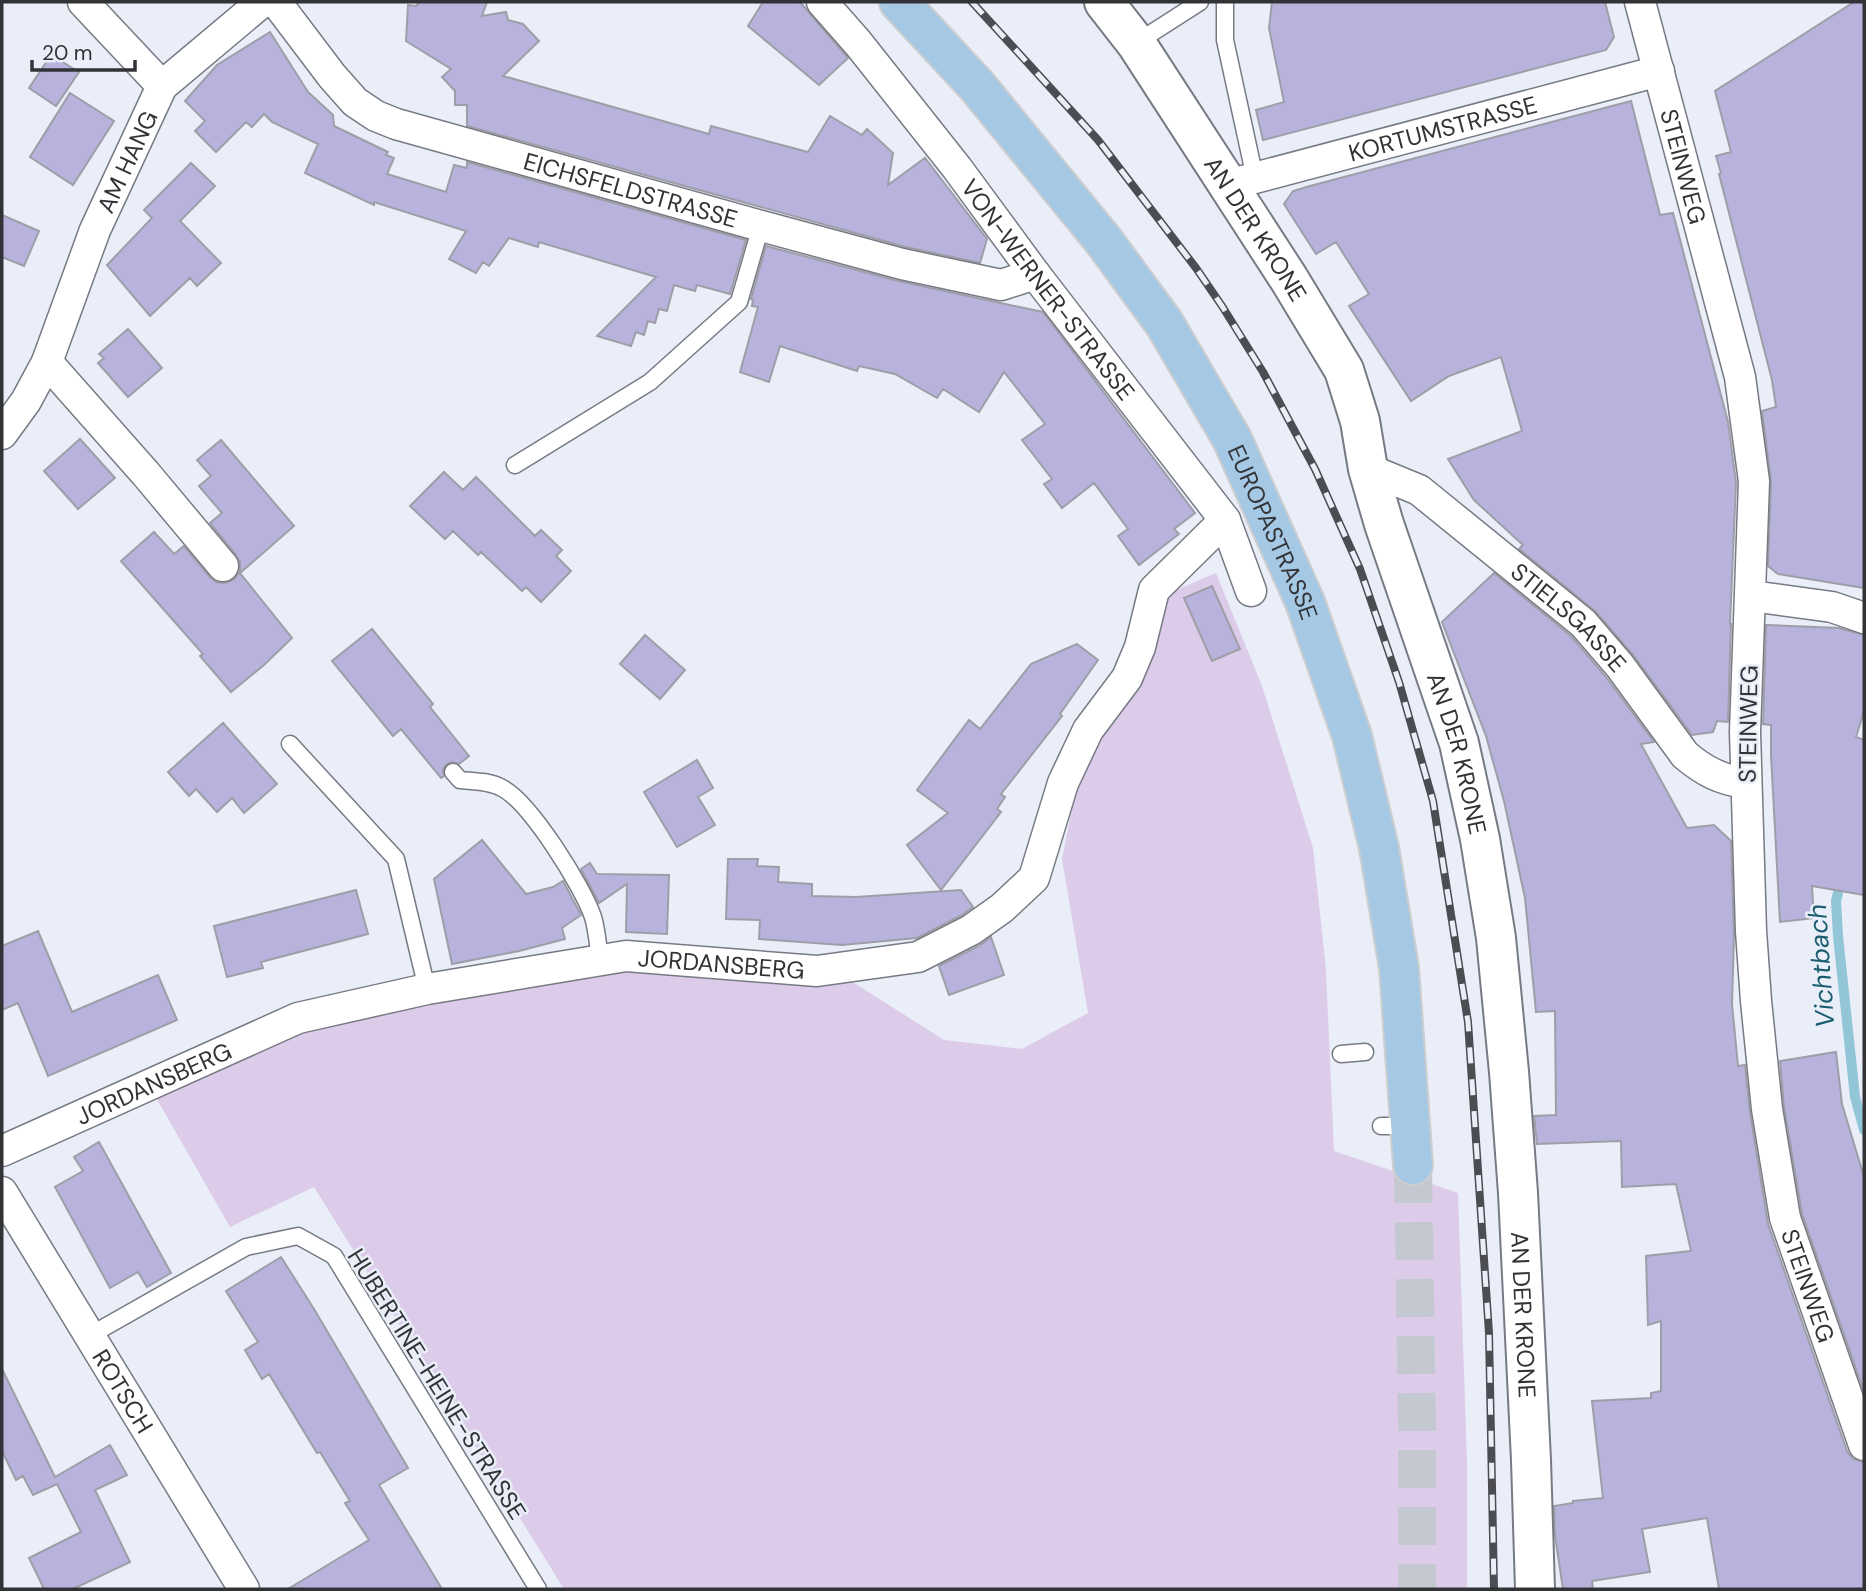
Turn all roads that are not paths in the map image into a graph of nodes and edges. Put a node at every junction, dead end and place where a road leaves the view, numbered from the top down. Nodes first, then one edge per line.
1 (83, 2) edge
2 (262, 2) edge
3 (276, 2) edge
4 (822, 2) edge
5 (899, 2) edge
6 (1104, 2) edge
7 (1200, 2) edge
8 (1225, 2) edge
9 (1640, 2) edge
10 (1136, 43) junction
11 (1659, 71) junction
12 (162, 86) junction
13 (1242, 182) junction
14 (761, 226) junction
15 (1035, 274) junction
16 (47, 362) junction
17 (2, 434) edge
18 (515, 465) dead end
19 (1368, 469) junction
20 (1225, 520) junction
21 (223, 566) dead end
22 (1251, 591) dead end
23 (1751, 596) junction
24 (1864, 618) edge
25 (290, 744) dead end
26 (453, 772) dead end
27 (1746, 783) junction
28 (600, 960) junction
29 (427, 989) junction
30 (1365, 1052) dead end
31 (1341, 1054) dead end
32 (2, 1151) edge
33 (1413, 1165) tunnel mouth
34 (2, 1192) edge
35 (89, 1336) junction
36 (1864, 1445) edge
37 (244, 1589) edge
38 (538, 1589) edge
39 (1535, 1589) edge

1 - 12 street
2 - 12 street, AM HANG
3 - 14 street, EICHSFELDSTRASSE
4 - 15 street, VON-WERNER-STRASSE
5 - 33 main road, EUROPASTRASSE
6 - 10 street, AN DER KRONE
7 - 10 lane
8 - 13 lane
9 - 11 street, STEINWEG
10 - 13 street, AN DER KRONE
11 - 13 street, KORTUMSTRASSE
11 - 23 street, STEINWEG
12 - 16 street, AM HANG
13 - 19 street, AN DER KRONE
14 - 15 street, EICHSFELDSTRASSE
14 - 18 lane
15 - 20 street, VON-WERNER-STRASSE
16 - 17 street, AM HANG
16 - 21 street
19 - 27 street, STIELSGASSE
19 - 39 street, AN DER KRONE
20 - 22 street, VON-WERNER-STRASSE
20 - 28 street, JORDANSBERG
23 - 24 street
23 - 27 street, STEINWEG
25 - 29 lane
26 - 28 lane
27 - 36 street, STEINWEG
28 - 29 street, JORDANSBERG
29 - 32 street, JORDANSBERG
30 - 31 lane
34 - 35 street, ROTSCH
35 - 37 street, ROTSCH
35 - 38 lane, HUBERTINE-HEINE-STRASSE

